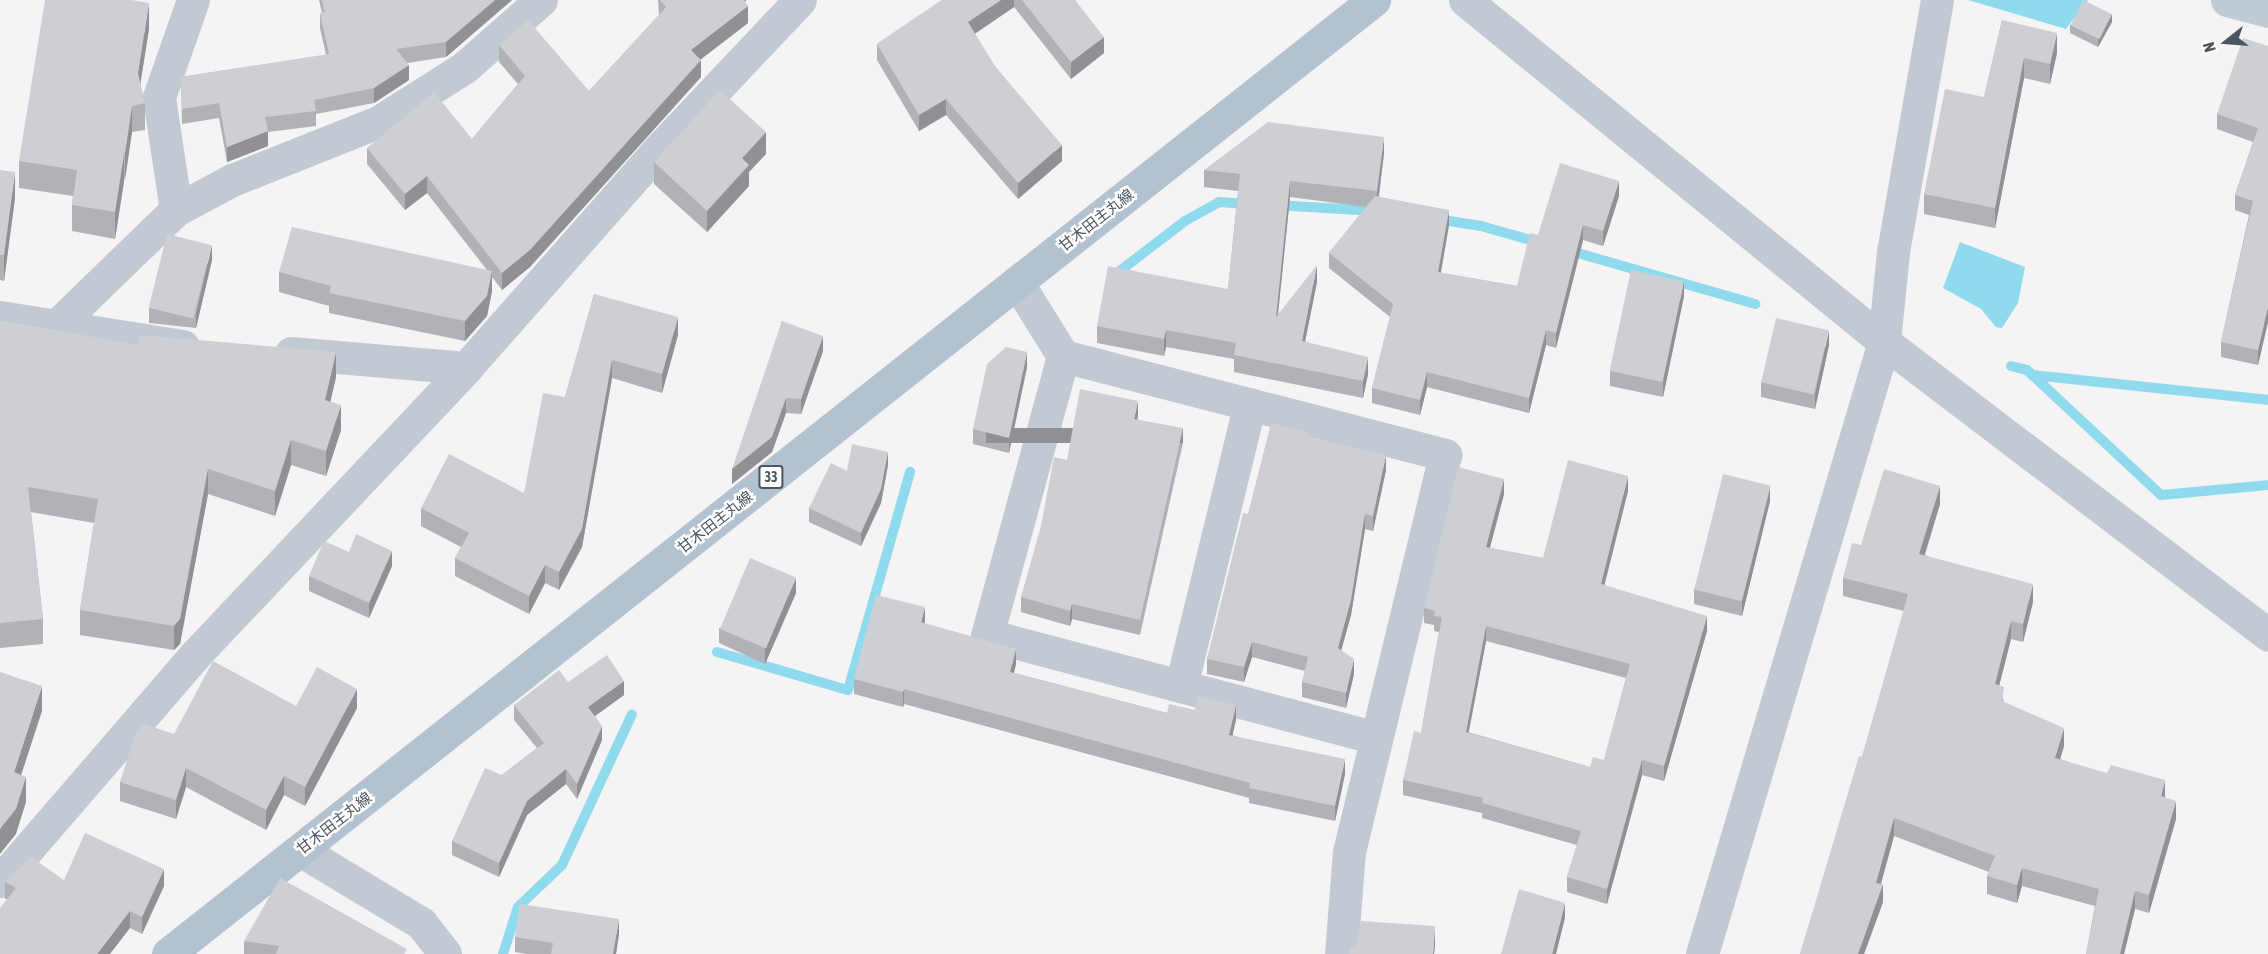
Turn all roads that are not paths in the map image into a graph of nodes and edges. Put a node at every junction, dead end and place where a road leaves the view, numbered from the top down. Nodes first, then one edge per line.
1 (193, 0) edge
2 (541, 0) edge
3 (800, 0) edge
4 (1374, 0) edge
5 (1465, 0) edge
6 (1937, 0) edge
7 (176, 210) junction
8 (1017, 282) junction
9 (0, 318) edge
10 (53, 329) junction
11 (1884, 342) junction
12 (213, 348) edge
13 (260, 351) edge
14 (1063, 356) junction
15 (466, 368) junction
16 (1250, 404) junction
17 (2268, 634) edge
18 (1181, 686) junction
19 (1376, 738) junction
20 (300, 850) junction
21 (0, 881) edge
22 (168, 954) edge
23 (445, 954) edge
24 (1341, 954) edge
25 (1702, 954) edge

1 - 7 street
2 - 7 street
3 - 15 street
4 - 8 main road, 甘木田主丸線 / 33
5 - 11 street
6 - 11 street
7 - 10 street
8 - 14 street
8 - 20 main road, 甘木田主丸線 / 33
9 - 10 street
10 - 12 street
11 - 17 street
11 - 25 street
13 - 15 street
14 - 16 street
14 - 18 street
15 - 21 street
16 - 18 street
16 - 19 street
18 - 19 street
19 - 24 street
20 - 22 main road, 甘木田主丸線 / 33
20 - 23 street

